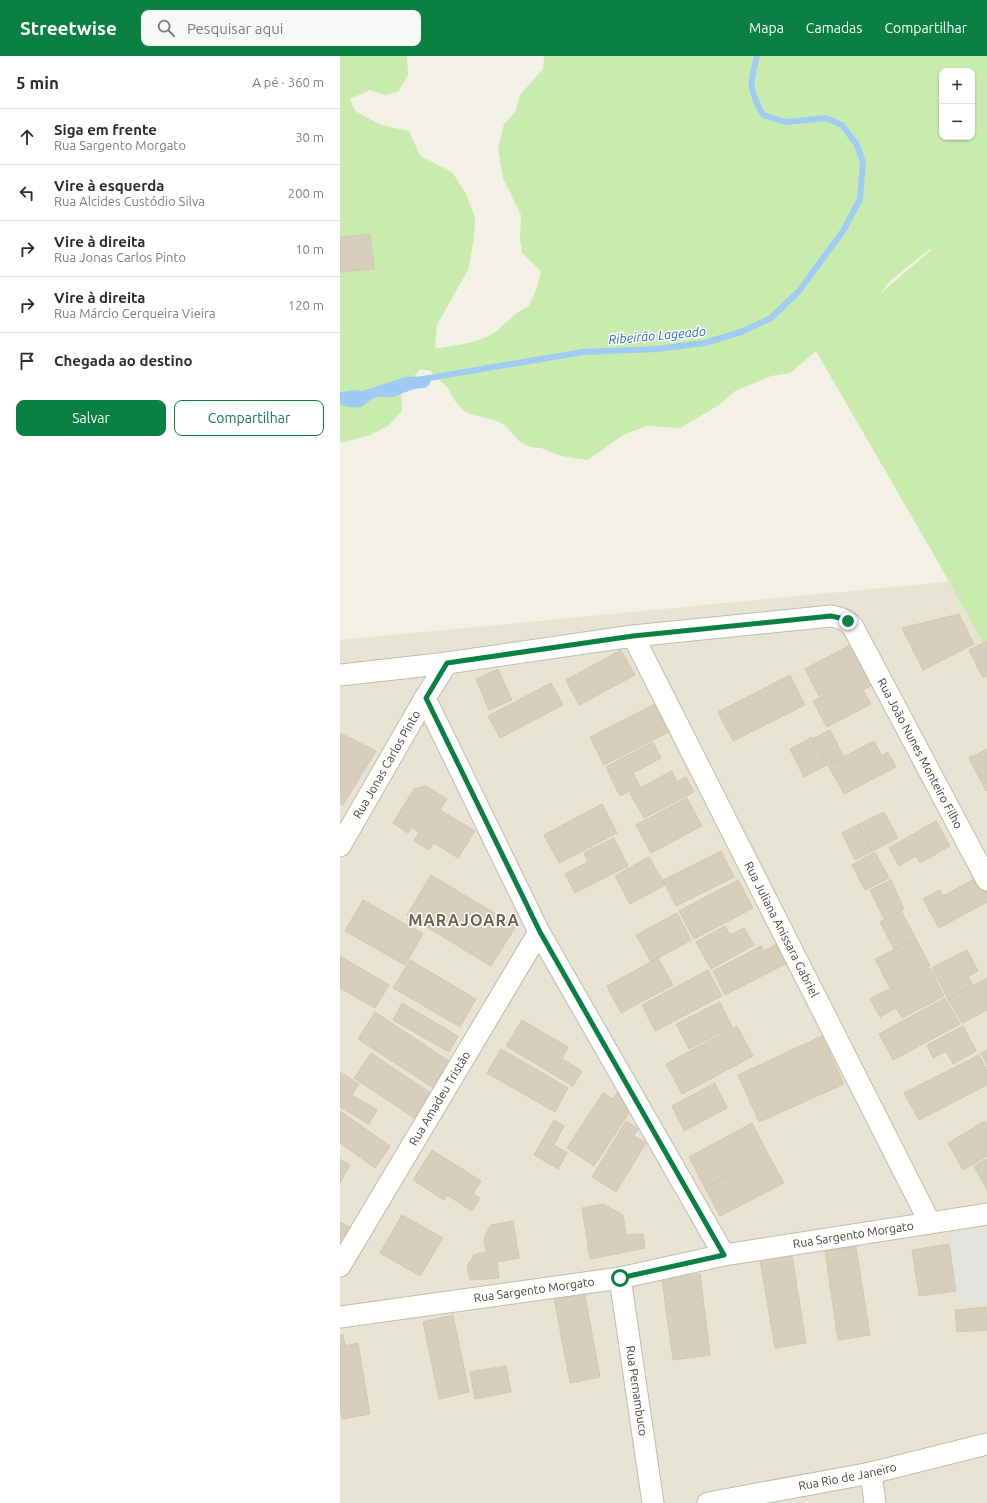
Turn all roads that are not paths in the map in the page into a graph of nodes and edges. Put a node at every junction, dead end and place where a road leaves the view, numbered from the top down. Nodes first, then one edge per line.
1 (633, 636) junction
2 (447, 663) junction
3 (340, 674) edge
4 (426, 698) junction
5 (340, 846) edge
6 (987, 880) edge
7 (540, 932) junction
8 (987, 1214) edge
9 (930, 1223) junction
10 (724, 1255) junction
11 (340, 1266) edge
12 (620, 1278) junction
13 (340, 1318) edge
14 (987, 1444) edge
15 (870, 1473) junction
16 (654, 1503) edge
17 (708, 1503) edge
18 (875, 1503) edge

1 - 2 street
1 - 6 street, Rua João Nunes Monteiro Filho
1 - 9 street, Rua Juliana Anissara Gabriel
2 - 3 street
2 - 4 street, Rua Jonas Carlos Pinto
4 - 5 street, Rua Jonas Carlos Pinto
4 - 7 street
7 - 10 street
7 - 11 street, Rua Amadeu Tristão
8 - 9 street, Rua Sargento Morgato
9 - 10 street, Rua Sargento Morgato
10 - 12 street, Rua Sargento Morgato
12 - 13 street, Rua Sargento Morgato
12 - 16 street, Rua Pernambuco
14 - 15 street, Rua Rio de Janeiro
15 - 17 street, Rua Rio de Janeiro
15 - 18 street

